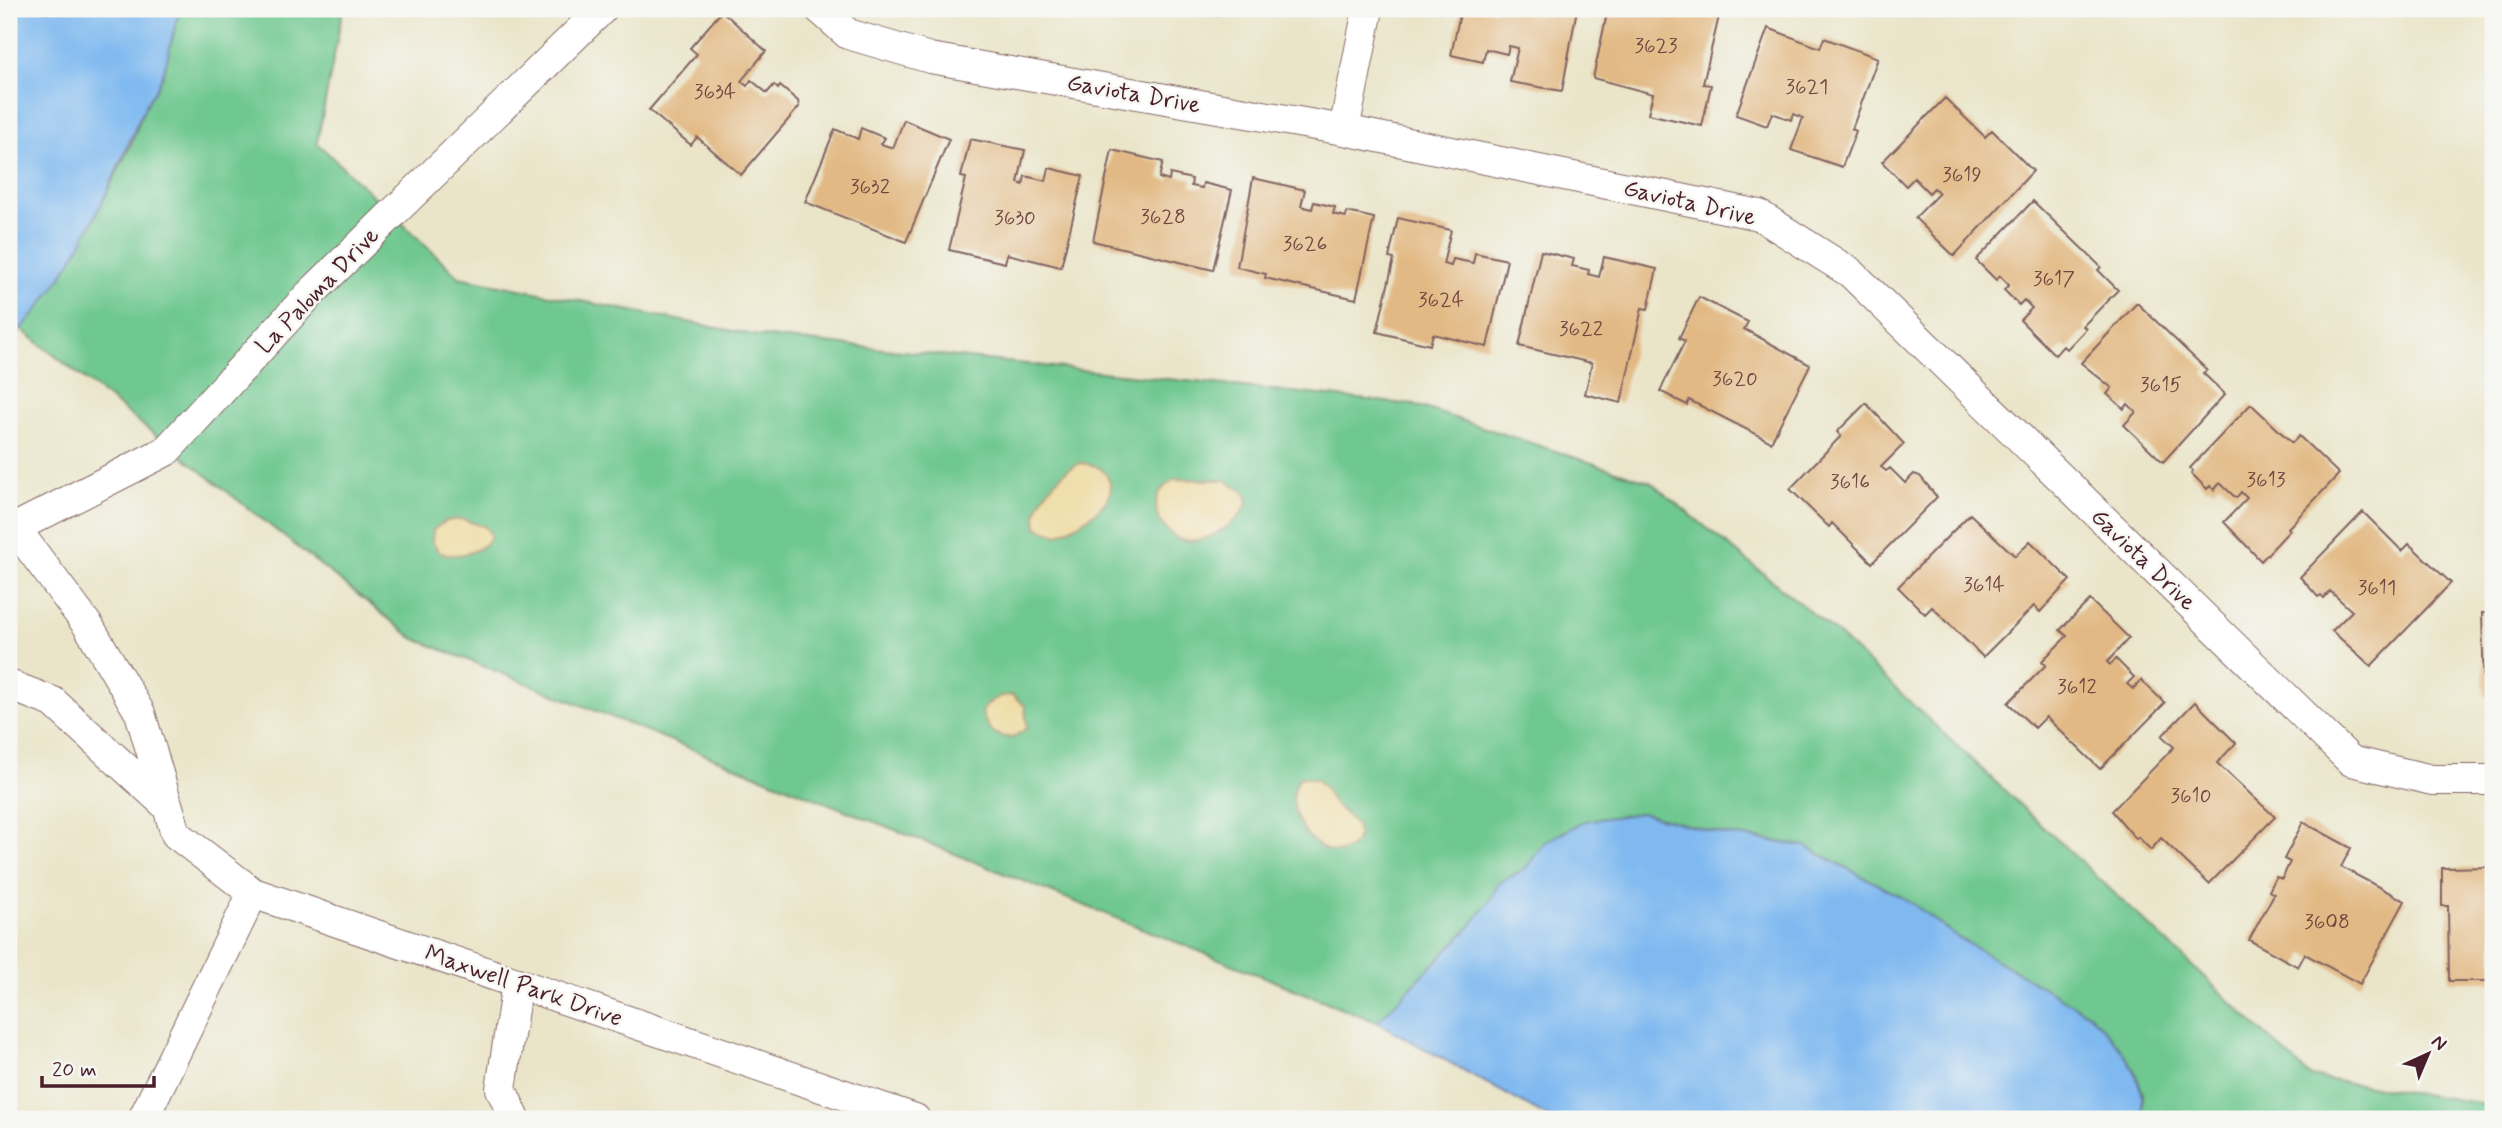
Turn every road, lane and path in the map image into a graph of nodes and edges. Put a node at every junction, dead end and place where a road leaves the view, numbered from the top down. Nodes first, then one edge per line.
1 (602, 9) edge
2 (820, 9) edge
3 (1368, 9) edge
4 (1344, 130) junction
5 (12, 532) edge
6 (9, 685) edge
7 (2493, 780) edge
8 (168, 806) junction
9 (253, 893) junction
10 (517, 983) junction
11 (143, 1119) edge
12 (515, 1119) edge
13 (915, 1119) edge

1 - 5 street, La Paloma Drive
2 - 4 street, Gaviota Drive
3 - 4 street
4 - 7 street, Gaviota Drive
5 - 8 street, Maxwell Park Drive
6 - 8 street, Maxwell Park Drive
8 - 9 street, Maxwell Park Drive
9 - 10 street, Maxwell Park Drive
9 - 11 street
10 - 12 street
10 - 13 street, Maxwell Park Drive

